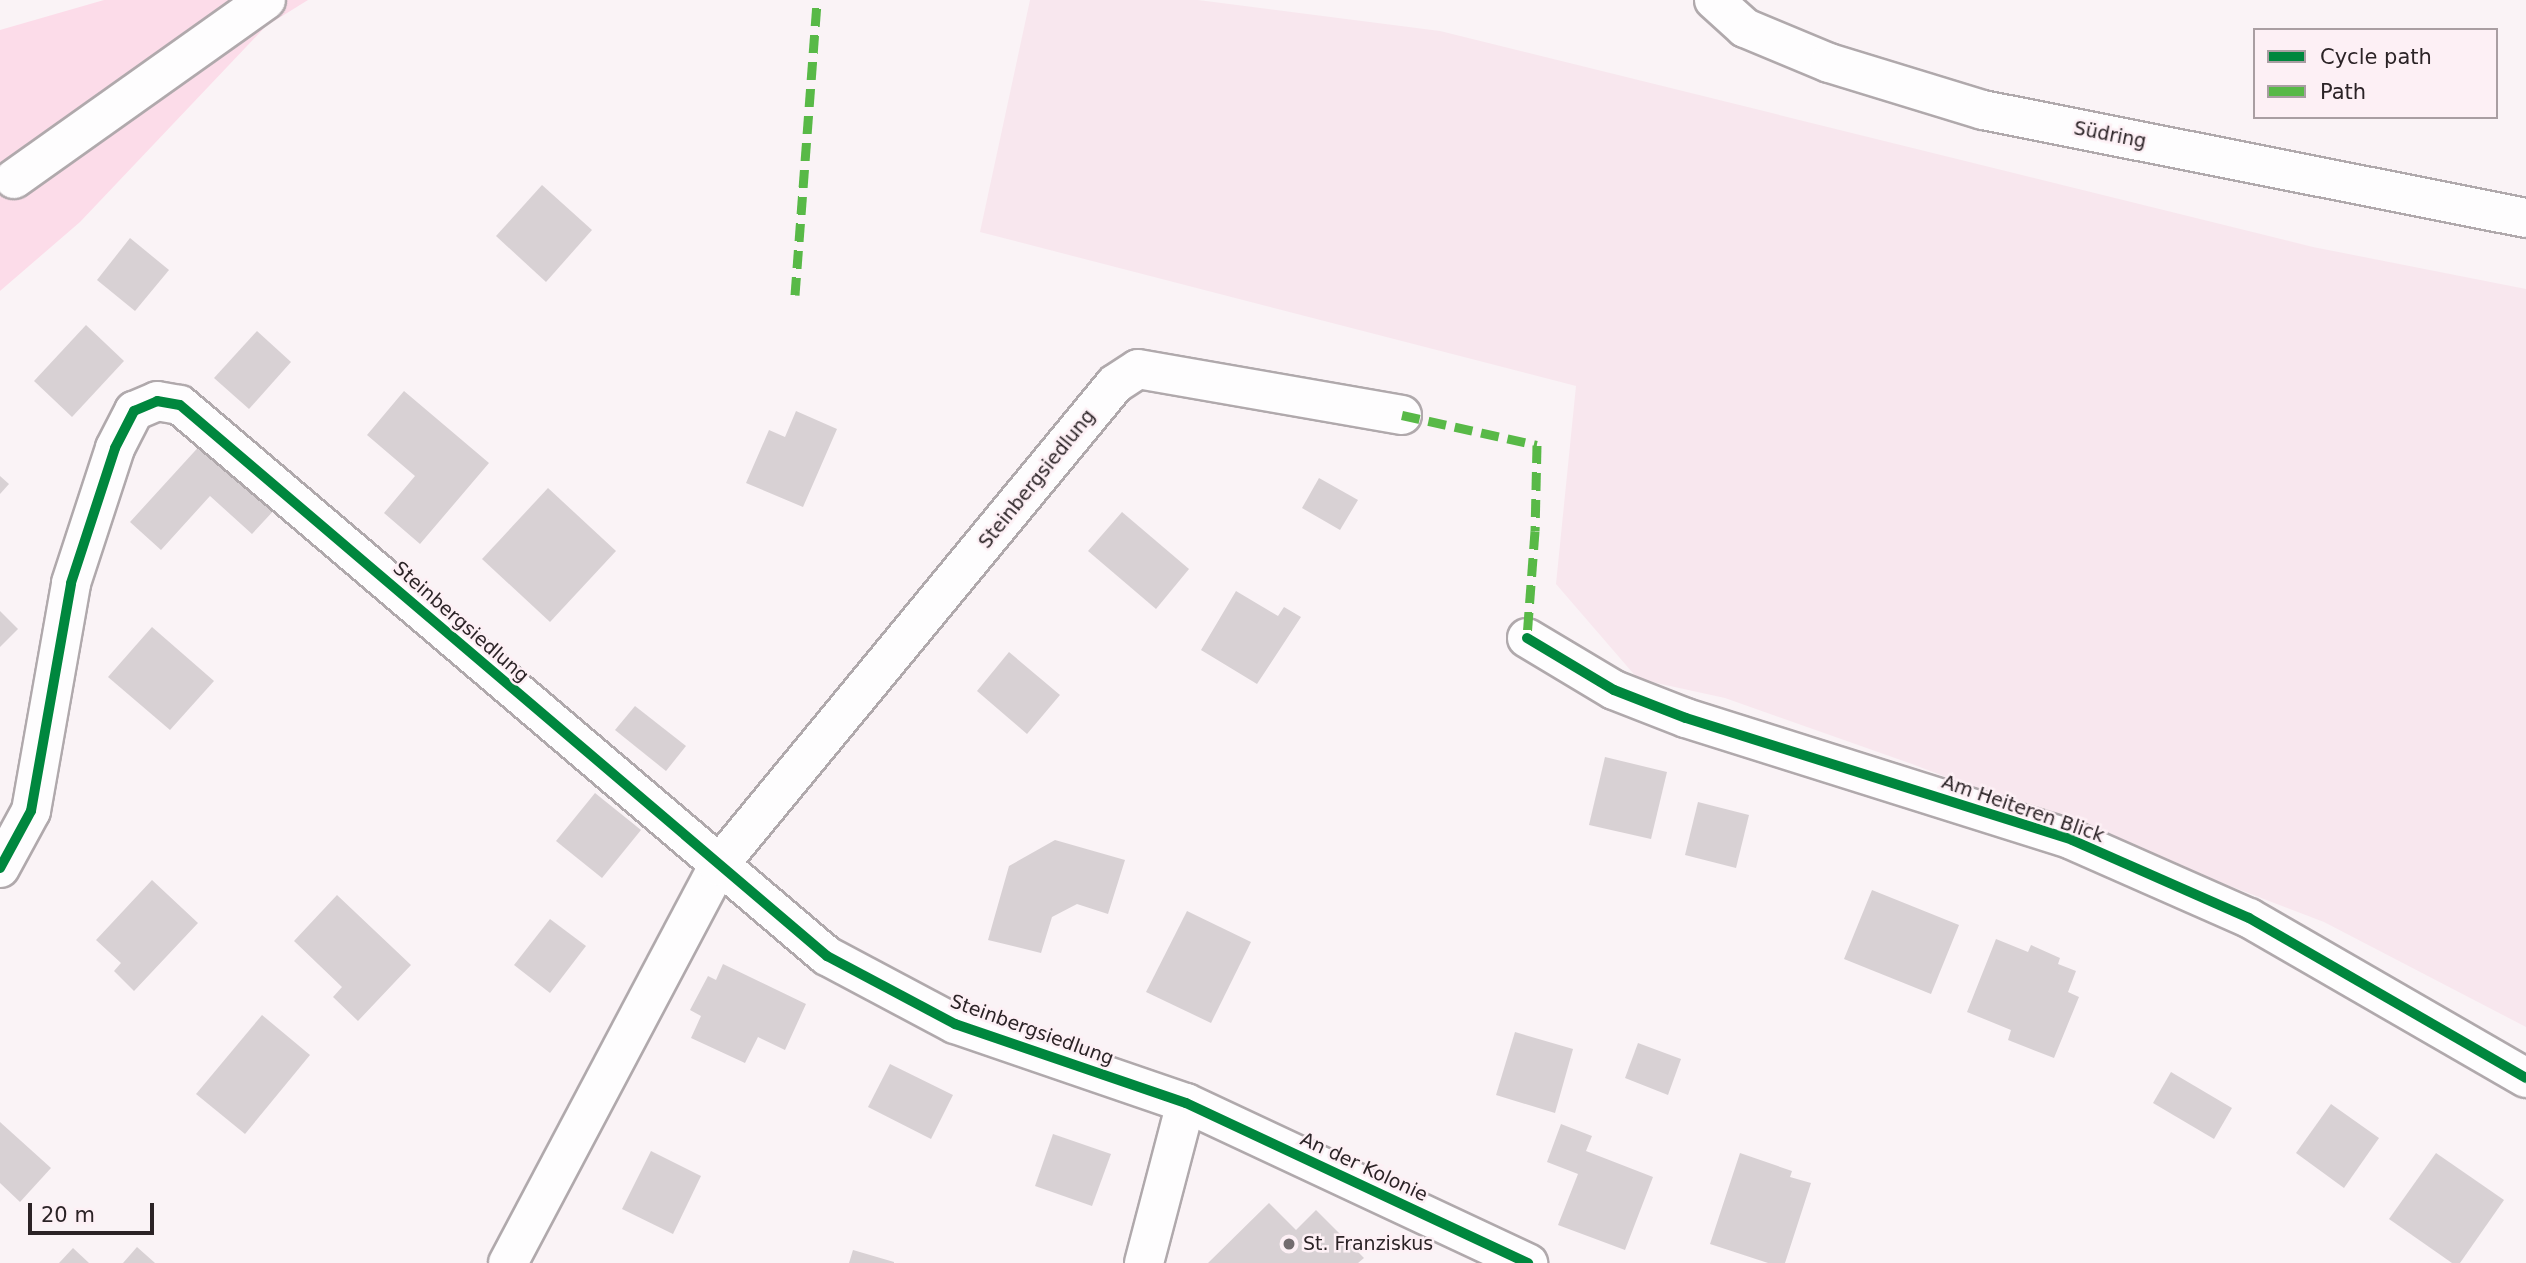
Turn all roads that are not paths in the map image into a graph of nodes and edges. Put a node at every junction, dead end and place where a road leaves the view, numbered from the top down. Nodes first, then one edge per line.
1 (266, 0) edge
2 (1714, 0) edge
3 (14, 179) dead end
4 (2526, 218) edge
5 (1402, 415) dead end
6 (1527, 638) dead end
7 (718, 866) junction
8 (0, 868) edge
9 (2526, 1078) edge
10 (1186, 1103) junction
11 (508, 1263) edge
12 (1144, 1263) edge
13 (1528, 1263) edge

1 - 3 street
2 - 4 street, Südring
5 - 7 street, Steinbergsiedlung
6 - 9 street, Am Heiteren Blick
7 - 8 street, Steinbergsiedlung
7 - 10 street, Steinbergsiedlung
7 - 11 street, Steinbergsiedlung
10 - 12 street
10 - 13 street, An der Kolonie

